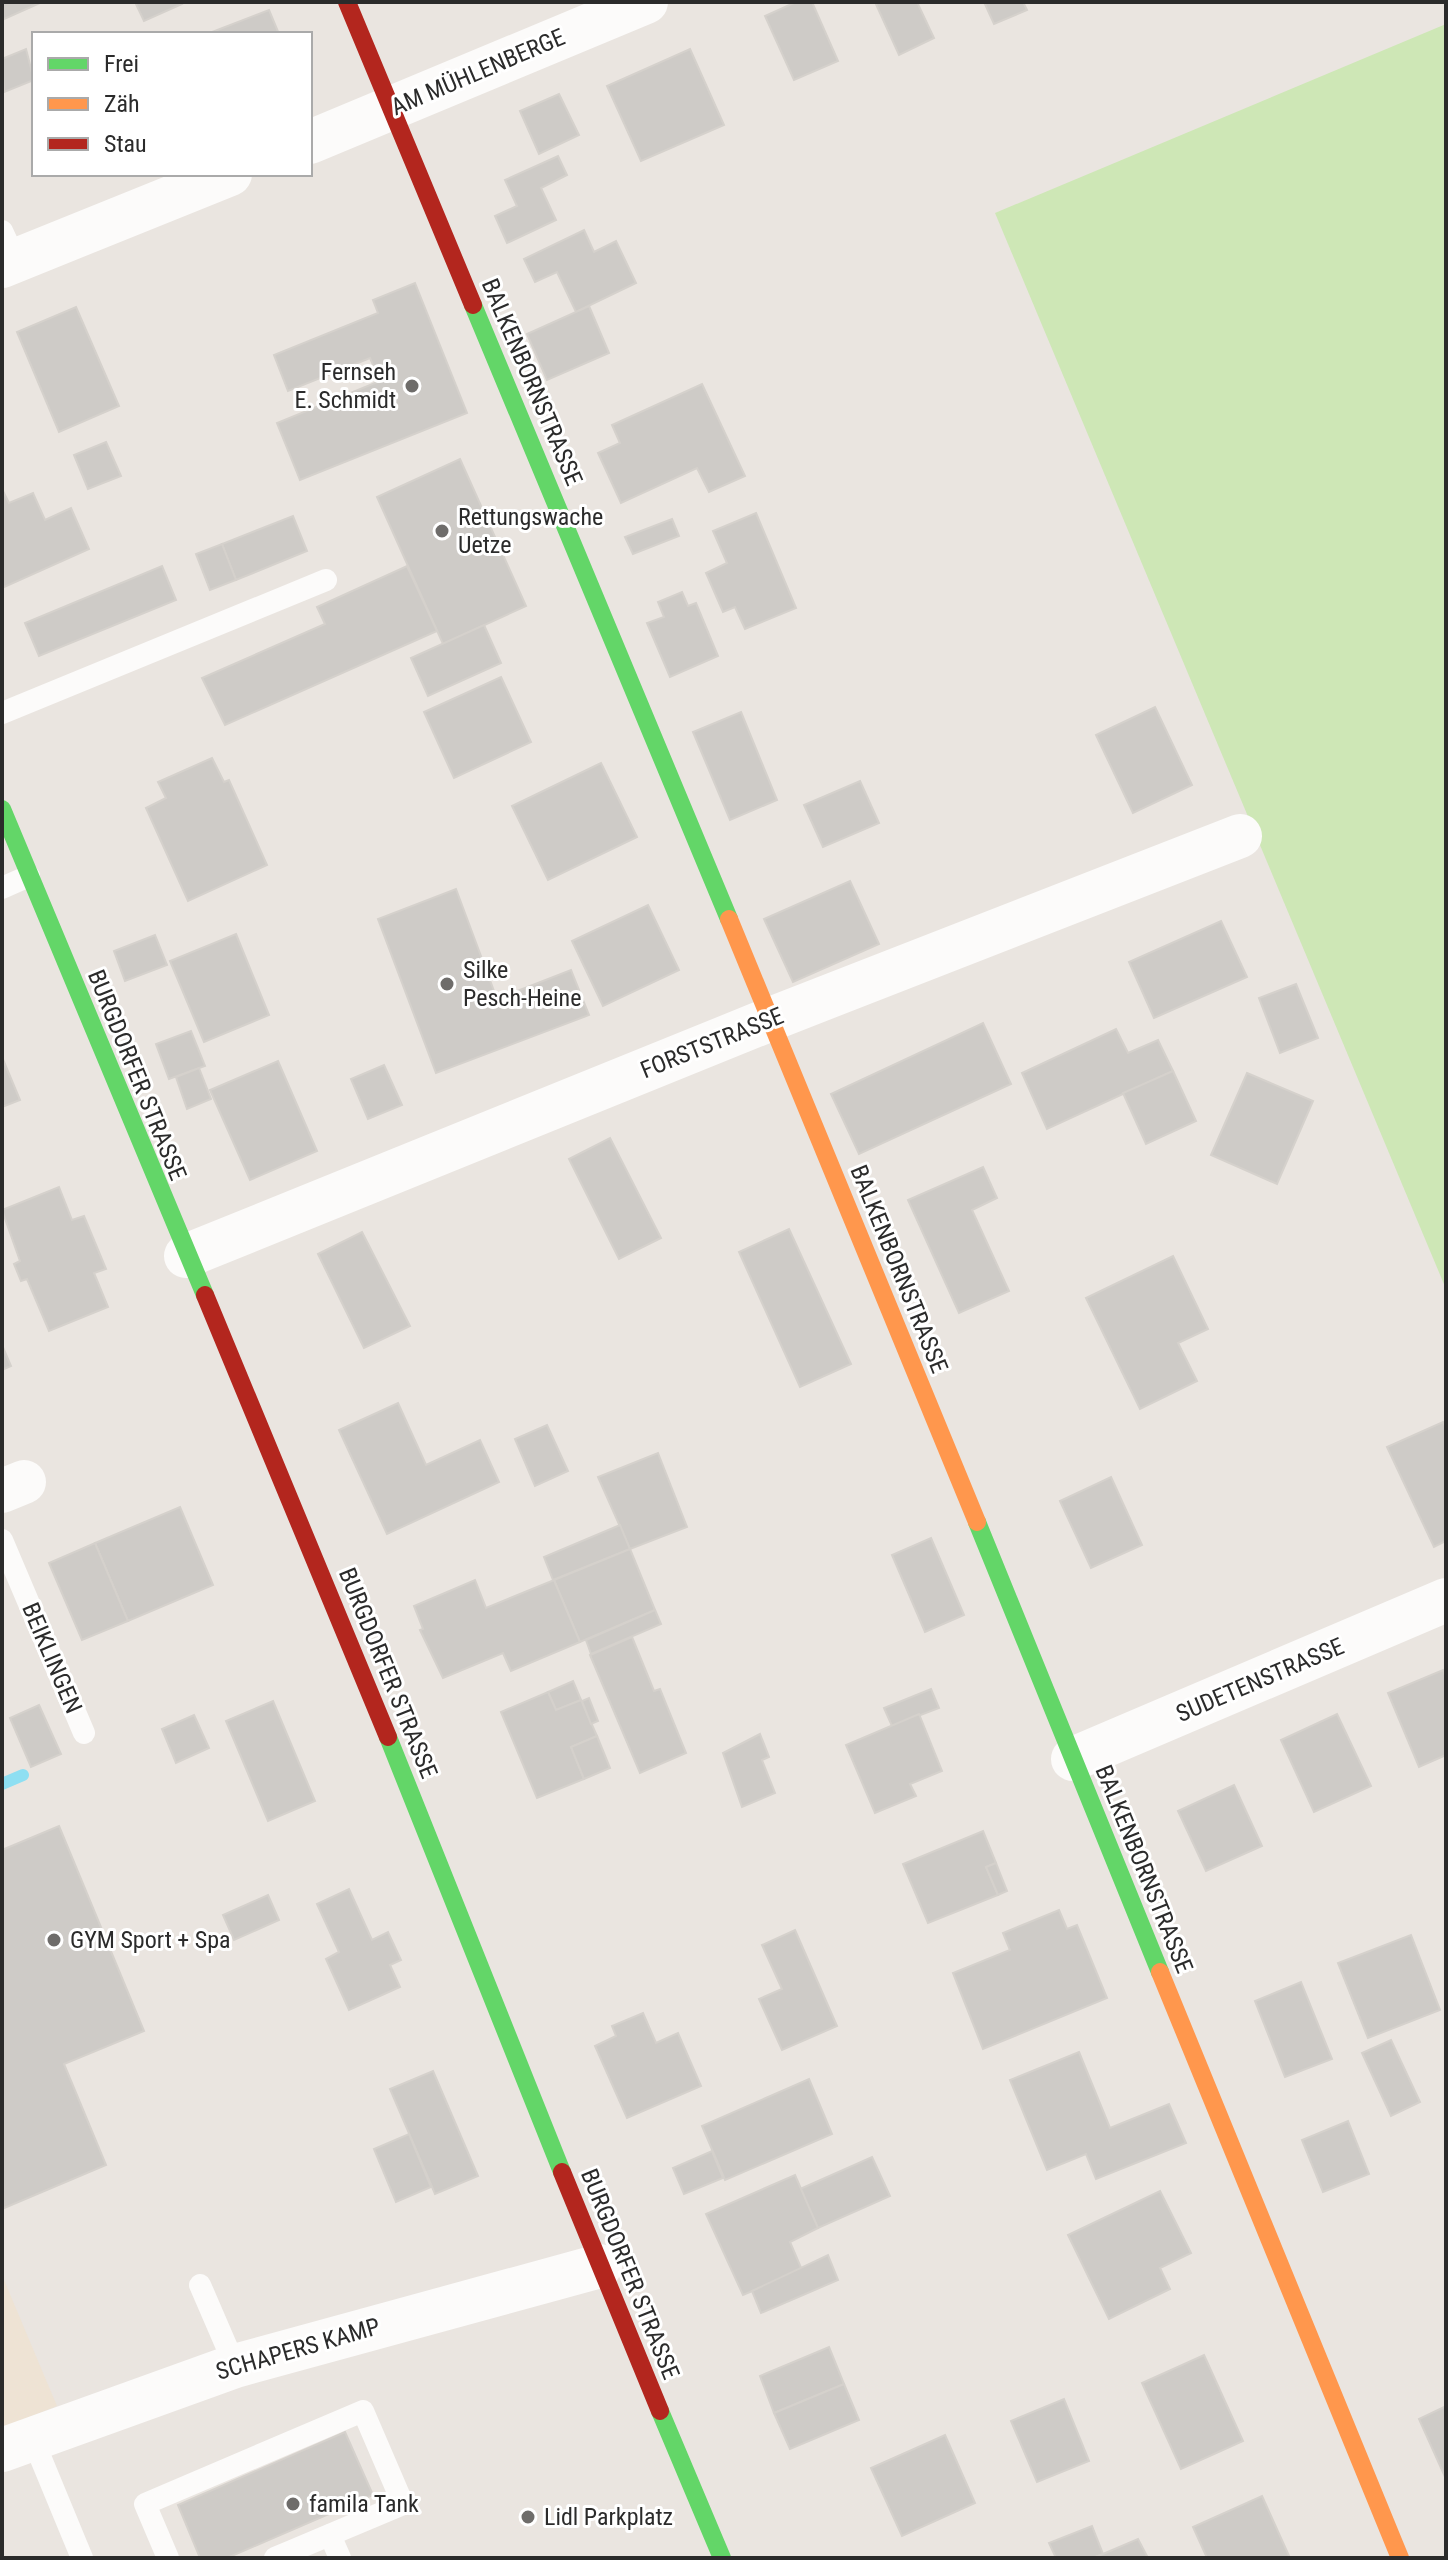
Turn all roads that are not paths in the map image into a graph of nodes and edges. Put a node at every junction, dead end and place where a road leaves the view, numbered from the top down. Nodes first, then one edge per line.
1 (347, 2) edge
2 (646, 2) edge
3 (392, 108) junction
4 (312, 141) edge
5 (224, 176) edge
6 (7, 253) edge
7 (326, 580) dead end
8 (2, 713) edge
9 (2, 809) edge
10 (1240, 836) dead end
11 (29, 876) junction
12 (2, 888) edge
13 (771, 1019) junction
14 (186, 1256) junction
15 (2, 1540) edge
16 (1446, 1600) edge
17 (84, 1733) dead end
18 (1073, 1759) junction
19 (600, 2266) junction
20 (200, 2285) dead end
21 (235, 2366) junction
22 (17, 2444) edge
23 (330, 2535) junction
24 (82, 2558) edge
25 (168, 2558) edge
26 (275, 2558) edge
27 (340, 2558) edge
28 (722, 2558) edge
29 (1400, 2558) edge

1 - 3 street, BALKENBORNSTRASSE
2 - 3 street, AM MÜHLENBERGE
3 - 4 street, AM MÜHLENBERGE
3 - 13 street, BALKENBORNSTRASSE
5 - 6 street
7 - 8 lane
9 - 11 street, BURGDORFER STRASSE
10 - 13 street, FORSTSTRASSE
11 - 12 lane
11 - 14 street, BURGDORFER STRASSE
13 - 14 street, FORSTSTRASSE
13 - 18 street, BALKENBORNSTRASSE
14 - 19 street, BURGDORFER STRASSE
15 - 17 lane, BEIKLINGEN
16 - 18 street, SUDETENSTRASSE
18 - 29 street, BALKENBORNSTRASSE
19 - 21 street, SCHAPERS KAMP
19 - 28 street, BURGDORFER STRASSE
20 - 21 lane
21 - 22 street, SCHAPERS KAMP
22 - 24 lane
23 - 25 lane
23 - 26 lane
23 - 27 lane

